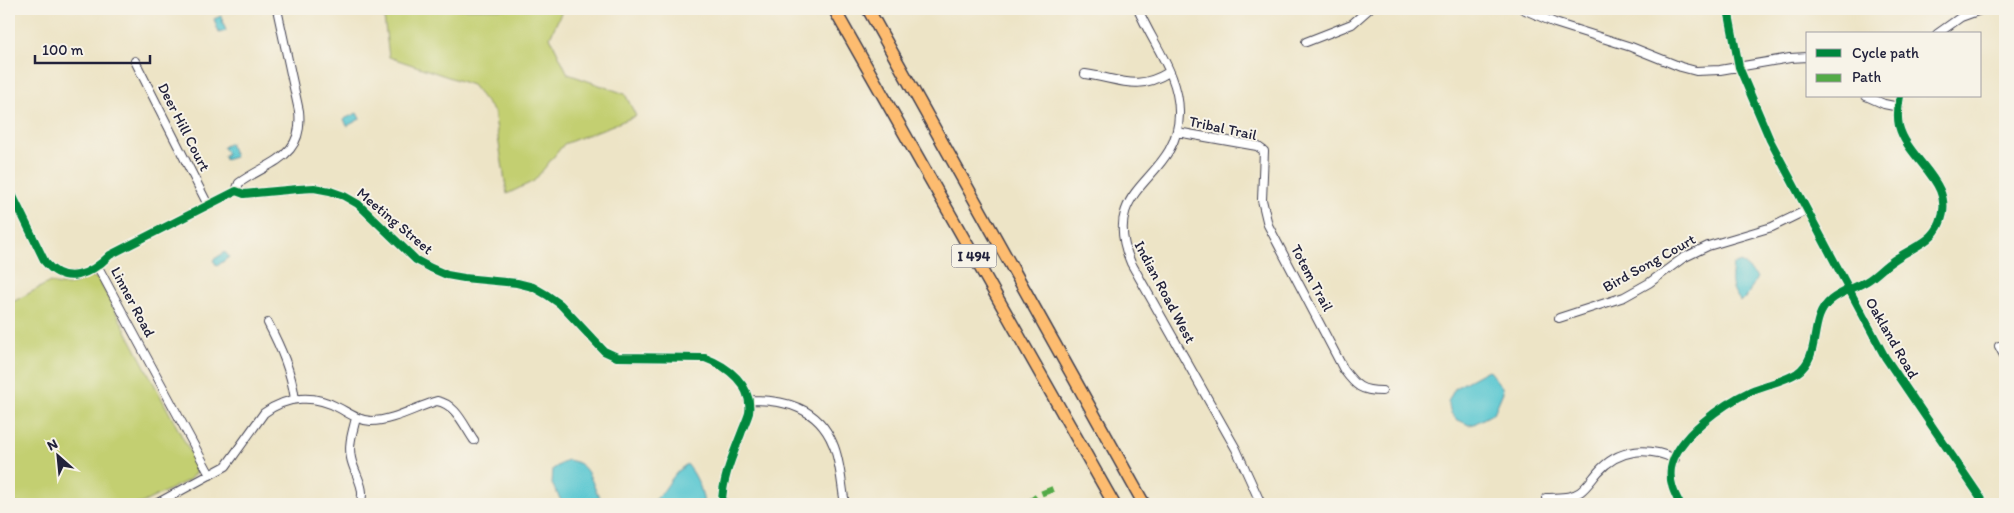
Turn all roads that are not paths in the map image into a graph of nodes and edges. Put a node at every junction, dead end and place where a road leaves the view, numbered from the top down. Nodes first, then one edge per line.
1 (276, 9) edge
2 (834, 9) edge
3 (868, 9) edge
4 (1138, 9) edge
5 (1369, 9) edge
6 (1523, 9) edge
7 (1728, 9) edge
8 (1983, 9) edge
9 (1939, 32) edge
10 (1306, 42) dead end
11 (1806, 57) edge
12 (135, 60) dead end
13 (1739, 67) junction
14 (1170, 72) junction
15 (1085, 74) dead end
16 (1870, 98) edge
17 (1900, 98) edge
18 (1899, 106) junction
19 (1177, 132) junction
20 (1264, 151) joint
21 (9, 188) edge
22 (236, 191) junction
23 (208, 205) junction
24 (1807, 210) junction
25 (98, 266) junction
26 (1849, 290) junction
27 (1559, 318) dead end
28 (268, 323) dead end
29 (1999, 346) dead end
30 (2005, 357) edge
31 (1382, 391) dead end
32 (295, 399) junction
33 (749, 400) junction
34 (356, 418) junction
35 (474, 440) dead end
36 (1675, 459) junction
37 (210, 476) junction
38 (844, 498) dead end
39 (1546, 498) dead end
40 (161, 503) edge
41 (360, 504) edge
42 (722, 504) edge
43 (1114, 504) edge
44 (1144, 504) edge
45 (1262, 504) edge
46 (1680, 504) edge
47 (1985, 504) edge

1 - 22 street
2 - 43 highway, I 494
3 - 44 highway, I 494
4 - 14 street, Indian Road West
5 - 10 street
6 - 13 street
7 - 13 street, Oakland Road
8 - 9 street
11 - 13 street
12 - 23 street, Deer Hill Court
13 - 24 street, Oakland Road
14 - 15 street
14 - 19 street, Indian Road West
16 - 18 street
17 - 18 street
18 - 26 street
19 - 20 street, Tribal Trail
19 - 45 street, Indian Road West
20 - 31 street, Totem Trail
21 - 25 street, Linner Road
22 - 23 street
22 - 33 street, Meeting Street
23 - 25 street
24 - 26 street, Oakland Road
24 - 27 street, Bird Song Court
25 - 37 street, Linner Road
26 - 36 street
26 - 47 street, Oakland Road
28 - 32 street
29 - 30 street
32 - 34 street
32 - 37 street
33 - 38 street
33 - 42 street
34 - 35 street
34 - 41 street
36 - 39 street
36 - 46 street
37 - 40 street

